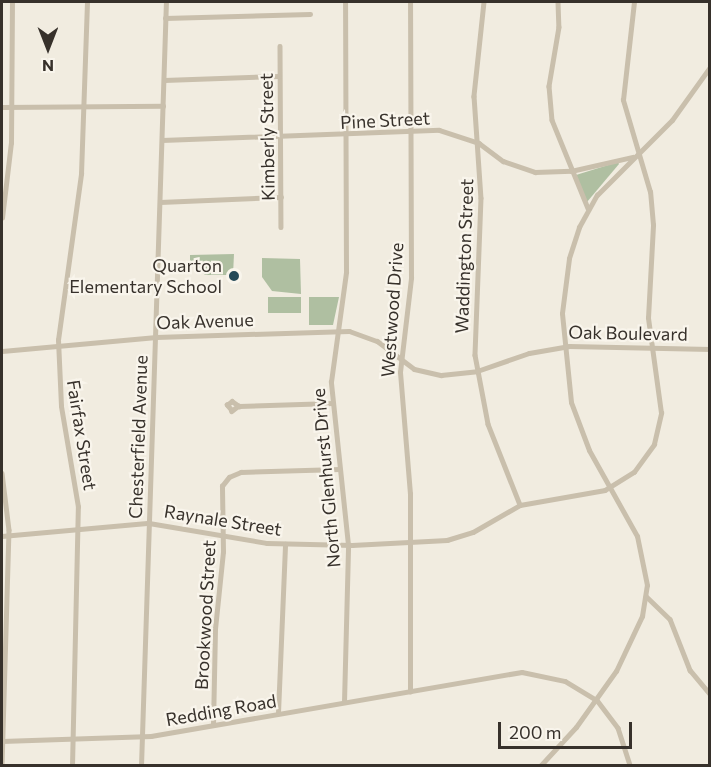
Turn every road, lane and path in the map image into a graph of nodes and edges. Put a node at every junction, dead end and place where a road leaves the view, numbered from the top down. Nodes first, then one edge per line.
1 (12, 2) edge
2 (87, 2) edge
3 (166, 2) edge
4 (345, 2) edge
5 (410, 2) edge
6 (484, 2) edge
7 (558, 2) edge
8 (634, 2) edge
9 (310, 14) dead end
10 (165, 18) junction
11 (280, 46) dead end
12 (710, 66) edge
13 (279, 76) junction
14 (164, 80) junction
15 (85, 105) junction
16 (12, 106) junction
17 (163, 106) junction
18 (2, 107) edge
19 (412, 132) junction
20 (283, 136) junction
21 (347, 136) junction
22 (162, 140) junction
23 (478, 143) junction
24 (640, 150) junction
25 (632, 157) junction
26 (571, 171) junction
27 (281, 198) junction
28 (160, 202) junction
29 (588, 208) junction
30 (2, 218) edge
31 (281, 227) dead end
32 (337, 331) junction
33 (156, 337) junction
34 (58, 346) junction
35 (563, 346) junction
36 (651, 349) junction
37 (710, 349) edge
38 (2, 351) edge
39 (400, 360) junction
40 (477, 371) junction
41 (332, 403) junction
42 (239, 406) dead end
43 (339, 469) junction
44 (2, 473) edge
45 (610, 488) junction
46 (520, 505) junction
47 (148, 523) junction
48 (78, 529) junction
49 (9, 535) junction
50 (2, 536) edge
51 (224, 536) junction
52 (411, 542) junction
53 (285, 544) junction
54 (348, 545) junction
55 (646, 596) junction
56 (410, 692) junction
57 (710, 694) edge
58 (597, 700) junction
59 (344, 702) junction
60 (278, 713) junction
61 (213, 725) junction
62 (143, 736) junction
63 (73, 739) junction
64 (2, 741) edge
65 (2, 765) edge
66 (72, 765) edge
67 (141, 765) edge
68 (540, 765) edge
69 (630, 765) edge

1 - 16 street
2 - 15 street, Fairfax Street
3 - 10 street, Chesterfield Avenue
4 - 21 street, North Glenhurst Drive
5 - 19 street, Westwood Drive
6 - 23 street, Waddington Street
7 - 26 street
8 - 24 street
9 - 10 street
10 - 14 street, Chesterfield Avenue
11 - 13 street, Kimberly Street
12 - 24 street
13 - 14 street
13 - 20 street, Kimberly Street
14 - 17 street, Chesterfield Avenue
15 - 16 street
15 - 17 street
15 - 34 street, Fairfax Street
16 - 18 street
16 - 30 street
17 - 22 street, Chesterfield Avenue
19 - 21 street, Pine Street
19 - 23 street, Pine Street
19 - 39 street, Westwood Drive
20 - 21 street, Pine Street
20 - 22 street, Pine Street
20 - 27 street, Kimberly Street
21 - 32 street, North Glenhurst Drive
22 - 28 street, Chesterfield Avenue
23 - 26 street, Pine Street
23 - 40 street, Waddington Street
24 - 25 street
24 - 36 street
25 - 26 street, Pine Street
25 - 29 street
26 - 29 street
27 - 28 street
27 - 31 street, Kimberly Street
28 - 33 street, Chesterfield Avenue
29 - 35 street
32 - 33 street, Oak Avenue
32 - 39 street, Oak Avenue
32 - 41 street, North Glenhurst Drive
33 - 34 street, Oak Avenue
33 - 47 street, Chesterfield Avenue
34 - 38 street, Oak Avenue
34 - 48 street, Fairfax Street
35 - 36 street, Oak Boulevard
35 - 40 street, Oak Boulevard
35 - 45 street
36 - 37 street, Oak Boulevard
36 - 45 street
39 - 40 street, Oak Boulevard
39 - 52 street, Westwood Drive
40 - 46 street, Waddington Street
41 - 42 street
41 - 43 street, North Glenhurst Drive
43 - 51 street, Brookwood Street
43 - 54 street, North Glenhurst Drive
44 - 49 street
45 - 46 street
45 - 55 street
46 - 52 street, Raynale Street
47 - 48 street, Raynale Street
47 - 51 street, Raynale Street
47 - 62 street, Chesterfield Avenue
48 - 49 street, Raynale Street
48 - 63 street, Fairfax Street
49 - 50 street, Raynale Street
49 - 64 street
51 - 53 street, Raynale Street
51 - 61 street, Brookwood Street
52 - 54 street, Raynale Street
52 - 56 street, Westwood Drive
53 - 54 street, Raynale Street
53 - 60 street
54 - 59 street, North Glenhurst Drive
55 - 57 street
55 - 58 street
56 - 58 street, Redding Road
56 - 59 street, Redding Road
58 - 68 street
58 - 69 street
59 - 60 street, Redding Road
60 - 61 street, Redding Road
61 - 62 street, Redding Road
62 - 63 street, Redding Road
62 - 67 street, Chesterfield Avenue
63 - 64 street, Redding Road
63 - 66 street, Fairfax Street
64 - 65 street

